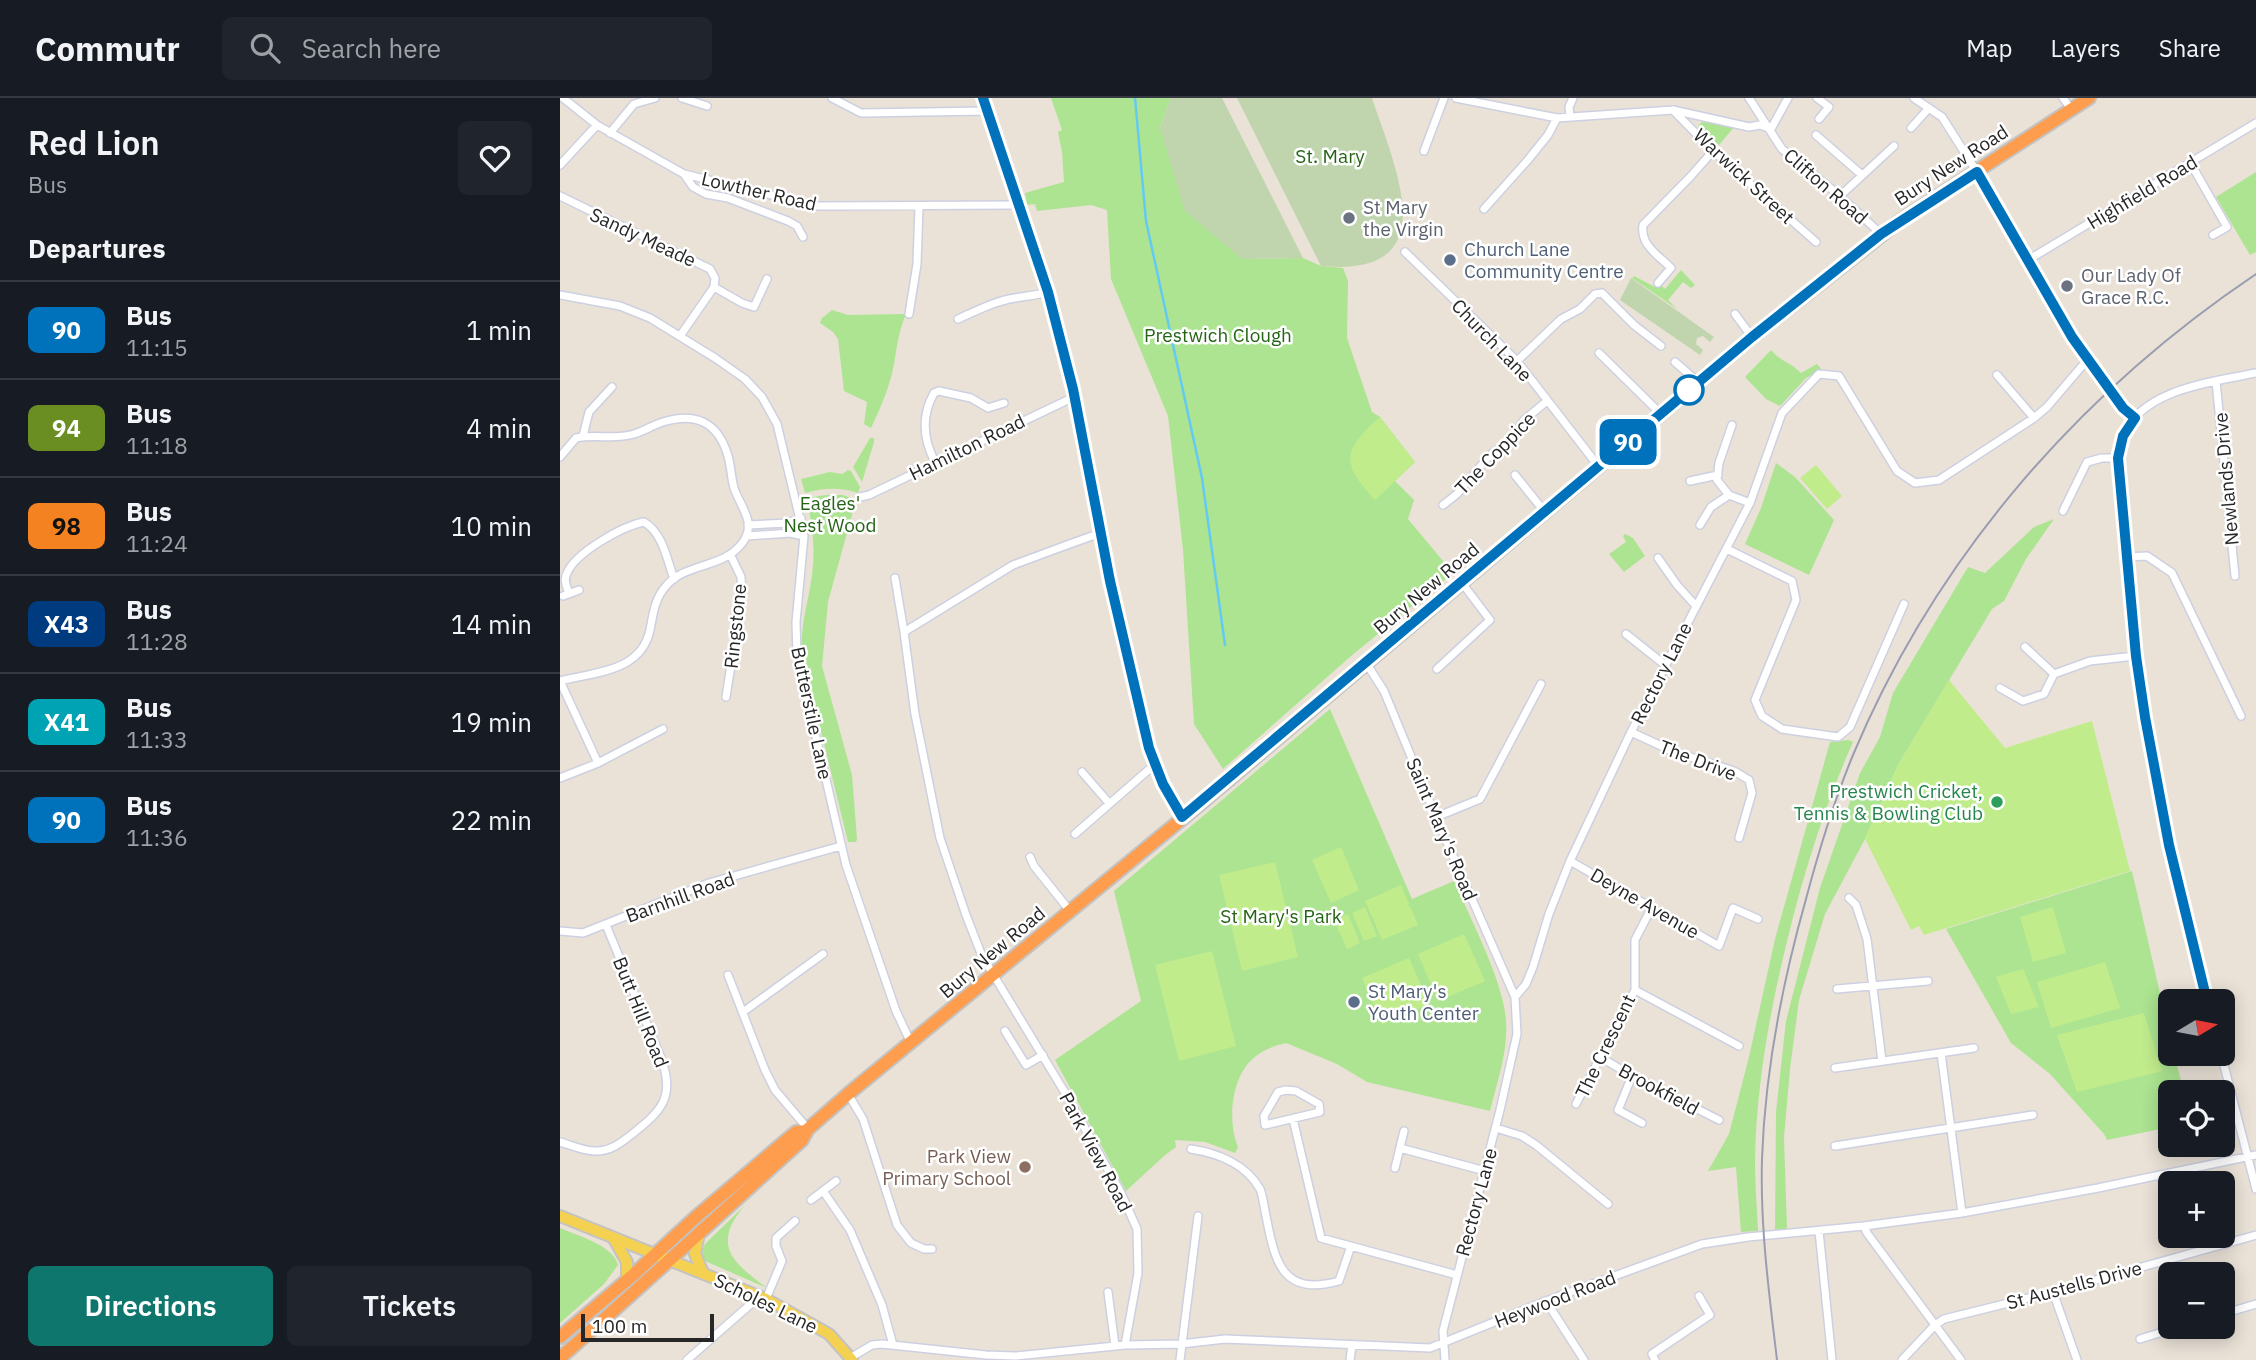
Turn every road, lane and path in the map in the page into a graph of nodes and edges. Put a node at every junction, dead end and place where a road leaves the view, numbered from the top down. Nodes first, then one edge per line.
1 (563, 98) edge
2 (655, 98) edge
3 (682, 98) edge
4 (832, 98) edge
5 (983, 98) edge
6 (1444, 98) edge
7 (1456, 98) edge
8 (1573, 98) edge
9 (1749, 98) edge
10 (1788, 98) edge
11 (1817, 98) edge
12 (1914, 98) edge
13 (2063, 98) edge
14 (2090, 98) edge
15 (1477, 100) edge
16 (707, 106) dead end
17 (1929, 108) junction
18 (2071, 109) junction
19 (1673, 110) junction
20 (987, 111) junction
21 (1570, 117) junction
22 (1557, 118) junction
23 (1819, 119) dead end
24 (2256, 123) edge
25 (597, 125) junction
26 (1912, 128) dead end
27 (1771, 129) junction
28 (610, 133) junction
29 (1816, 135) dead end
30 (1894, 146) dead end
31 (1424, 151) dead end
32 (1713, 151) junction
33 (2191, 164) junction
34 (560, 165) edge
35 (1977, 172) junction
36 (684, 174) junction
37 (1862, 175) junction
38 (560, 196) edge
39 (1840, 196) junction
40 (1019, 205) junction
41 (919, 207) junction
42 (1484, 209) dead end
43 (1881, 234) junction
44 (2213, 235) dead end
45 (803, 237) dead end
46 (1816, 242) dead end
47 (1405, 252) dead end
48 (2028, 260) junction
49 (767, 279) dead end
50 (1658, 283) dead end
51 (714, 287) junction
52 (1048, 292) junction
53 (560, 295) edge
54 (909, 314) dead end
55 (1735, 314) dead end
56 (958, 319) dead end
57 (680, 336) junction
58 (1752, 337) junction
59 (1661, 346) dead end
60 (1599, 353) dead end
61 (2088, 359) junction
62 (1517, 361) junction
63 (1675, 362) dead end
64 (2256, 373) edge
65 (1997, 375) dead end
66 (2216, 381) junction
67 (1698, 382) junction
68 (612, 387) dead end
69 (1074, 397) junction
70 (1547, 401) junction
71 (1004, 403) dead end
72 (1662, 415) junction
73 (2034, 418) junction
74 (2135, 418) junction
75 (1732, 425) dead end
76 (583, 436) junction
77 (560, 457) edge
78 (2118, 458) junction
79 (934, 462) junction
80 (1599, 467) junction
81 (1515, 475) dead end
82 (1718, 475) junction
83 (1690, 481) dead end
84 (1729, 495) junction
85 (860, 497) dead end
86 (1750, 503) junction
87 (1443, 505) dead end
88 (1544, 511) junction
89 (2063, 511) dead end
90 (801, 518) junction
91 (748, 525) junction
92 (1700, 525) dead end
93 (747, 536) junction
94 (804, 536) junction
95 (1101, 536) junction
96 (1727, 549) junction
97 (731, 556) junction
98 (2126, 557) junction
99 (1658, 558) dead end
100 (2235, 576) dead end
101 (895, 578) dead end
102 (674, 579) junction
103 (1462, 583) junction
104 (579, 590) dead end
105 (1904, 604) dead end
106 (1696, 606) junction
107 (904, 632) junction
108 (1626, 634) dead end
109 (2025, 647) dead end
110 (2136, 656) junction
111 (1366, 663) junction
112 (1665, 665) junction
113 (1437, 669) dead end
114 (2054, 674) junction
115 (560, 681) edge
116 (1541, 684) dead end
117 (2000, 688) dead end
118 (726, 697) dead end
119 (2241, 716) dead end
120 (663, 729) dead end
121 (1631, 732) junction
122 (598, 763) junction
123 (1154, 765) junction
124 (1082, 772) dead end
125 (560, 778) edge
126 (1109, 803) junction
127 (1182, 817) junction
128 (1436, 817) junction
129 (1075, 834) dead end
130 (1739, 838) dead end
131 (841, 846) junction
132 (1031, 857) dead end
133 (1570, 861) junction
134 (1849, 898) dead end
135 (1652, 907) junction
136 (1070, 911) junction
137 (1758, 919) dead end
138 (606, 925) junction
139 (560, 931) edge
140 (823, 954) dead end
141 (728, 975) dead end
142 (993, 975) junction
143 (1928, 981) dead end
144 (1872, 986) junction
145 (1837, 989) dead end
146 (2204, 989) edge
147 (1635, 990) junction
148 (1515, 997) junction
149 (743, 1012) junction
150 (1005, 1031) dead end
151 (911, 1044) junction
152 (1739, 1046) dead end
153 (1974, 1048) dead end
154 (1941, 1054) junction
155 (1043, 1055) junction
156 (1600, 1057) junction
157 (1882, 1061) junction
158 (2225, 1066) edge
159 (1835, 1068) dead end
160 (1632, 1076) junction
161 (848, 1094) junction
162 (1576, 1104) dead end
163 (2033, 1115) dead end
164 (1293, 1119) junction
165 (1718, 1120) dead end
166 (1642, 1123) dead end
167 (1496, 1128) junction
168 (1951, 1128) junction
169 (807, 1130) junction
170 (1404, 1131) dead end
171 (560, 1142) edge
172 (1835, 1146) dead end
173 (1400, 1148) junction
174 (1191, 1149) dead end
175 (2252, 1156) edge
176 (1395, 1168) dead end
177 (1485, 1171) junction
178 (836, 1181) dead end
179 (2256, 1189) edge
180 (822, 1191) junction
181 (811, 1199) dead end
182 (1608, 1204) dead end
183 (1962, 1213) junction
184 (560, 1216) edge
185 (1198, 1216) dead end
186 (895, 1220) junction
187 (795, 1221) dead end
188 (887, 1223) dead end
189 (1864, 1226) junction
190 (701, 1231) junction
191 (1819, 1231) junction
192 (2256, 1235) edge
193 (614, 1239) junction
194 (918, 1246) junction
195 (1351, 1246) junction
196 (932, 1249) dead end
197 (654, 1255) junction
198 (918, 1258) dead end
199 (670, 1261) junction
200 (702, 1273) junction
201 (1457, 1275) junction
202 (627, 1280) junction
203 (1108, 1292) dead end
204 (2053, 1292) junction
205 (1699, 1296) dead end
206 (761, 1297) junction
207 (1546, 1301) junction
208 (2256, 1304) edge
209 (2235, 1310) edge
210 (1934, 1325) junction
211 (2158, 1333) edge
212 (560, 1337) edge
213 (2140, 1339) dead end
214 (1445, 1342) junction
215 (1181, 1344) junction
216 (893, 1345) junction
217 (1125, 1345) junction
218 (1352, 1345) junction
219 (1115, 1346) junction
220 (1654, 1357) edge
221 (560, 1358) edge
222 (986, 1358) edge
223 (851, 1359) edge
224 (687, 1360) edge
225 (1180, 1360) edge
226 (1350, 1360) edge
227 (1445, 1360) edge
228 (1584, 1360) edge
229 (1832, 1360) edge
230 (1902, 1360) edge
231 (1961, 1360) edge
232 (2077, 1360) edge

1 - 25 street, Lowther Road
2 - 28 street
3 - 16 street
4 - 20 street
5 - 20 street
6 - 31 street
7 - 15 street
8 - 21 street
9 - 27 street
10 - 27 street, Clifton Road
11 - 23 street
12 - 17 street
13 - 18 street
14 - 18 highway, Bury New Road
15 - 22 street
17 - 26 street
17 - 35 street
18 - 35 highway, Bury New Road
19 - 21 street
19 - 27 street
19 - 32 street, Warwick Street
20 - 40 street
21 - 22 street
22 - 42 street
24 - 33 street, Highfield Road
25 - 28 street, Lowther Road
25 - 34 street
27 - 39 street, Clifton Road
28 - 36 street, Lowther Road
29 - 37 street
30 - 37 street
32 - 46 street, Warwick Street
32 - 50 street
33 - 44 street
33 - 48 street, Highfield Road
35 - 43 highway, Bury New Road
35 - 48 street
36 - 41 street, Lowther Road
36 - 45 street
37 - 39 street
38 - 51 street, Sandy Meade
39 - 43 street, Clifton Road
40 - 41 street, Lowther Road
40 - 52 street
41 - 54 street
43 - 58 highway, Bury New Road
47 - 62 street, Church Lane
48 - 61 street
49 - 51 street
51 - 57 street
52 - 56 street
52 - 69 street
53 - 57 street, Butterstile Lane
55 - 58 street
57 - 90 street, Butterstile Lane
58 - 67 highway, Bury New Road
59 - 62 street
60 - 72 street
61 - 73 street, Rectory Lane
61 - 74 street
62 - 70 street, Church Lane
63 - 67 street
64 - 66 street
65 - 73 street
66 - 74 street
66 - 100 street, Newlands Drive
67 - 72 highway, Bury New Road
68 - 76 street
69 - 79 street, Hamilton Road
69 - 95 street
70 - 80 street, Church Lane
70 - 87 street, The Coppice
71 - 79 street
72 - 80 highway, Bury New Road
73 - 86 street, Rectory Lane
74 - 78 street
75 - 82 street
76 - 77 street
76 - 91 street
78 - 89 street
78 - 98 street
79 - 85 street, Hamilton Road
80 - 88 highway, Bury New Road
81 - 88 street
82 - 83 street
82 - 84 street
84 - 86 street
84 - 92 street
86 - 96 street, Rectory Lane
88 - 103 highway, Bury New Road
90 - 91 street
90 - 94 street, Butterstile Lane
91 - 93 street
93 - 94 street
93 - 97 street
94 - 131 street, Butterstile Lane
95 - 107 street
95 - 123 street
96 - 105 street
96 - 106 street, Rectory Lane
97 - 102 street
97 - 118 street, Ringstone
98 - 110 street
98 - 119 street
99 - 106 street
101 - 107 street, Park View Road
102 - 104 street
102 - 115 street
103 - 111 highway, Bury New Road
103 - 113 street
106 - 112 street, Rectory Lane
107 - 142 street, Park View Road
108 - 112 street
109 - 114 street
110 - 114 street
110 - 146 street
111 - 127 highway, Bury New Road
111 - 128 street, Saint Mary's Road
112 - 121 street, Rectory Lane
114 - 117 street
115 - 122 street
116 - 128 street
120 - 122 street
121 - 130 street, The Drive
121 - 133 street, Rectory Lane
122 - 125 street
123 - 126 street
123 - 127 street
124 - 126 street
126 - 129 street
127 - 136 highway, Bury New Road
128 - 148 street, Saint Mary's Road
131 - 138 street, Barnhill Road
131 - 151 street, Butterstile Lane
132 - 136 street
133 - 135 street, Deyne Avenue
133 - 148 street, Rectory Lane
134 - 144 street
135 - 137 street, Deyne Avenue
135 - 147 street, The Crescent
136 - 142 highway, Bury New Road
138 - 139 street, Barnhill Road
138 - 171 street, Butt Hill Road
140 - 149 street
141 - 149 street
142 - 151 highway, Bury New Road
142 - 155 street, Park View Road
143 - 144 street
144 - 145 street
144 - 157 street
147 - 152 street
147 - 156 street, The Crescent
148 - 167 street, Rectory Lane
149 - 169 street
150 - 155 street
151 - 161 highway, Bury New Road
153 - 154 street
154 - 157 street
154 - 168 street
155 - 217 street, Park View Road
156 - 160 street, Brookfield
156 - 162 street, The Crescent
157 - 159 street
158 - 175 street
160 - 165 street, Brookfield
160 - 166 street
161 - 169 highway, Bury New Road
161 - 186 street
163 - 168 street
164 - 164 street
164 - 195 street
167 - 177 street, Rectory Lane
167 - 182 street
168 - 172 street
168 - 183 street
169 - 190 highway, Bury New Road
169 - 197 highway, Bury New Road
170 - 173 street
173 - 176 street
173 - 177 street
174 - 195 street
175 - 179 street
175 - 183 street, Heywood Road
177 - 201 street, Rectory Lane
178 - 180 street
180 - 181 street
180 - 216 street
183 - 189 street, Heywood Road
184 - 193 main road, Scholes Lane
185 - 215 street
186 - 188 street
186 - 194 street
187 - 206 street
189 - 191 street, Heywood Road
189 - 210 street
190 - 199 highway, Bury New Road
190 - 200 main road
191 - 207 street, Heywood Road
191 - 229 street
192 - 204 street, St Austells Drive
193 - 197 main road, Scholes Lane
193 - 202 main road
194 - 196 street
194 - 198 street
195 - 201 street
197 - 199 main road, Scholes Lane
197 - 202 highway, Bury New Road
199 - 200 main road, Scholes Lane
199 - 221 highway, Bury New Road
200 - 206 main road, Scholes Lane
201 - 214 street, Rectory Lane
202 - 212 highway, Bury New Road
203 - 219 street
204 - 210 street, St Austells Drive
204 - 232 street
205 - 220 street
206 - 223 main road, Scholes Lane
206 - 224 street
207 - 214 street, Heywood Road
207 - 228 street
208 - 209 street
210 - 230 street
210 - 231 street
211 - 213 street
214 - 218 street, Heywood Road
214 - 227 street, Rectory Lane
215 - 217 street, Heywood Road
215 - 218 street, Heywood Road
215 - 225 street
216 - 222 street, Heywood Road
216 - 223 street, Heywood Road
217 - 219 street, Heywood Road
218 - 226 street
219 - 222 street, Heywood Road

